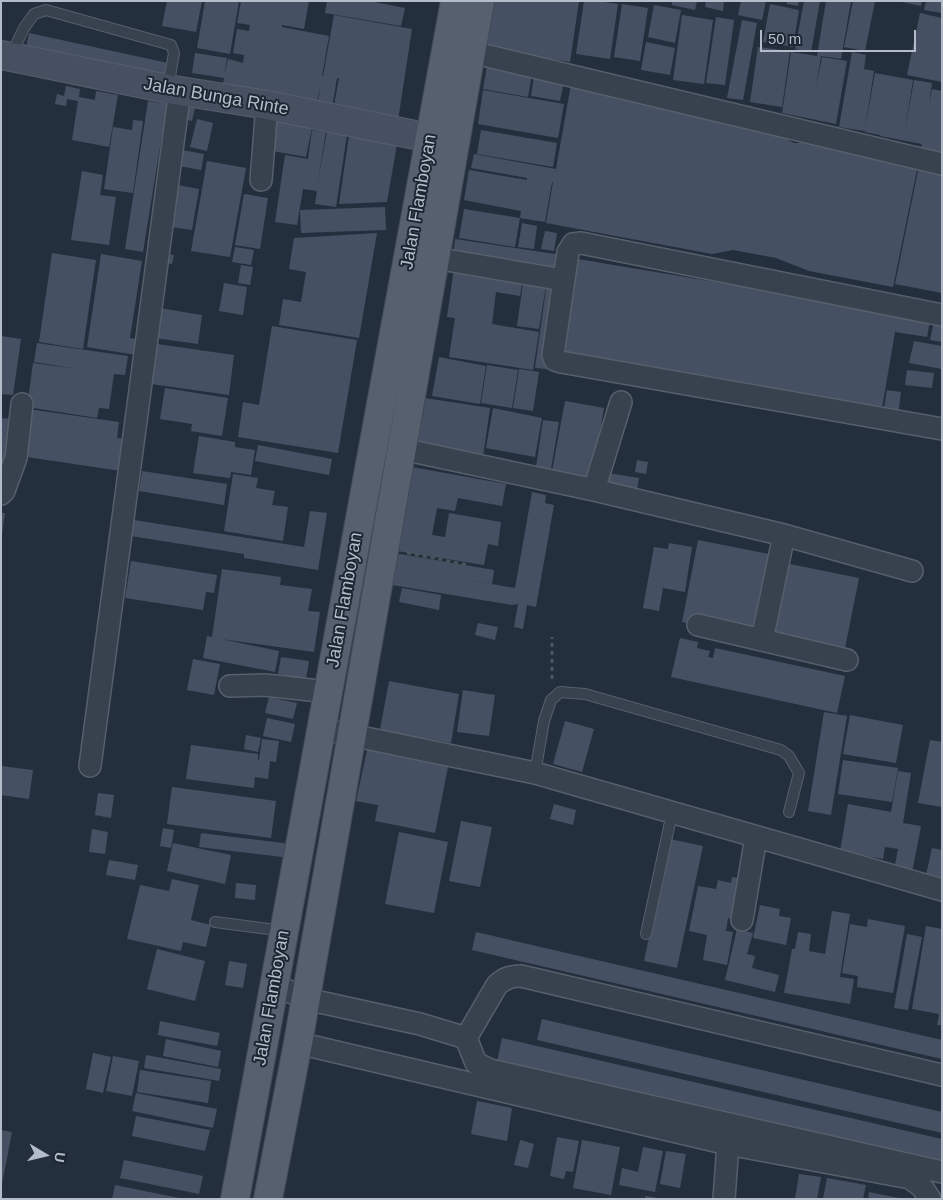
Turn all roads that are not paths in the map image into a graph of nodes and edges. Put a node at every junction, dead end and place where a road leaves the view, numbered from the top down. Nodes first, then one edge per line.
1 (455, 1) edge
2 (480, 1) edge
3 (471, 52) junction
4 (6, 56) edge
5 (174, 90) junction
6 (268, 105) junction
7 (430, 138) junction
8 (942, 164) edge
9 (261, 180) dead end
10 (435, 258) junction
11 (563, 280) junction
12 (942, 315) edge
13 (622, 402) dead end
14 (22, 404) dead end
15 (942, 429) edge
16 (402, 449) junction
17 (594, 490) junction
18 (1, 494) edge
19 (784, 535) junction
20 (912, 571) dead end
21 (698, 625) dead end
22 (762, 640) junction
23 (847, 660) dead end
24 (230, 686) dead end
25 (328, 692) junction
26 (322, 730) junction
27 (352, 735) junction
28 (90, 766) dead end
29 (535, 773) junction
30 (789, 812) dead end
31 (672, 813) junction
32 (756, 837) junction
33 (942, 890) edge
34 (742, 920) dead end
35 (215, 922) dead end
36 (284, 931) junction
37 (646, 934) dead end
38 (274, 986) junction
39 (306, 998) junction
40 (466, 1038) junction
41 (298, 1043) junction
42 (942, 1075) edge
43 (728, 1144) junction
44 (942, 1172) edge
45 (235, 1199) edge
46 (268, 1199) edge
47 (724, 1199) edge
48 (930, 1199) edge

1 - 7 main road, Jalan Flamboyan
2 - 3 main road, Jalan Flamboyan
3 - 8 street
3 - 10 main road, Jalan Flamboyan
4 - 5 street, Jalan Bunga Rinte
4 - 5 lane
5 - 6 street, Jalan Bunga Rinte
5 - 28 street
6 - 7 street, Jalan Bunga Rinte
6 - 9 street
7 - 25 main road, Jalan Flamboyan
10 - 11 street
10 - 16 main road, Jalan Flamboyan
11 - 12 street
11 - 15 street
13 - 17 street
14 - 18 street
16 - 17 street
16 - 27 main road, Jalan Flamboyan
17 - 19 street
19 - 20 street
19 - 22 street
21 - 22 street
22 - 23 street
24 - 25 street
25 - 26 main road, Jalan Flamboyan
26 - 27 street
26 - 36 main road, Jalan Flamboyan
27 - 29 street
27 - 39 main road, Jalan Flamboyan
29 - 30 lane
29 - 31 street
31 - 32 street
31 - 37 lane
32 - 33 street
32 - 34 street
35 - 36 lane
36 - 38 main road, Jalan Flamboyan
38 - 39 street
38 - 45 main road, Jalan Flamboyan
39 - 40 street
39 - 41 main road, Jalan Flamboyan
40 - 42 street
40 - 44 street
41 - 43 street
41 - 46 main road, Jalan Flamboyan
43 - 47 street
43 - 48 street

